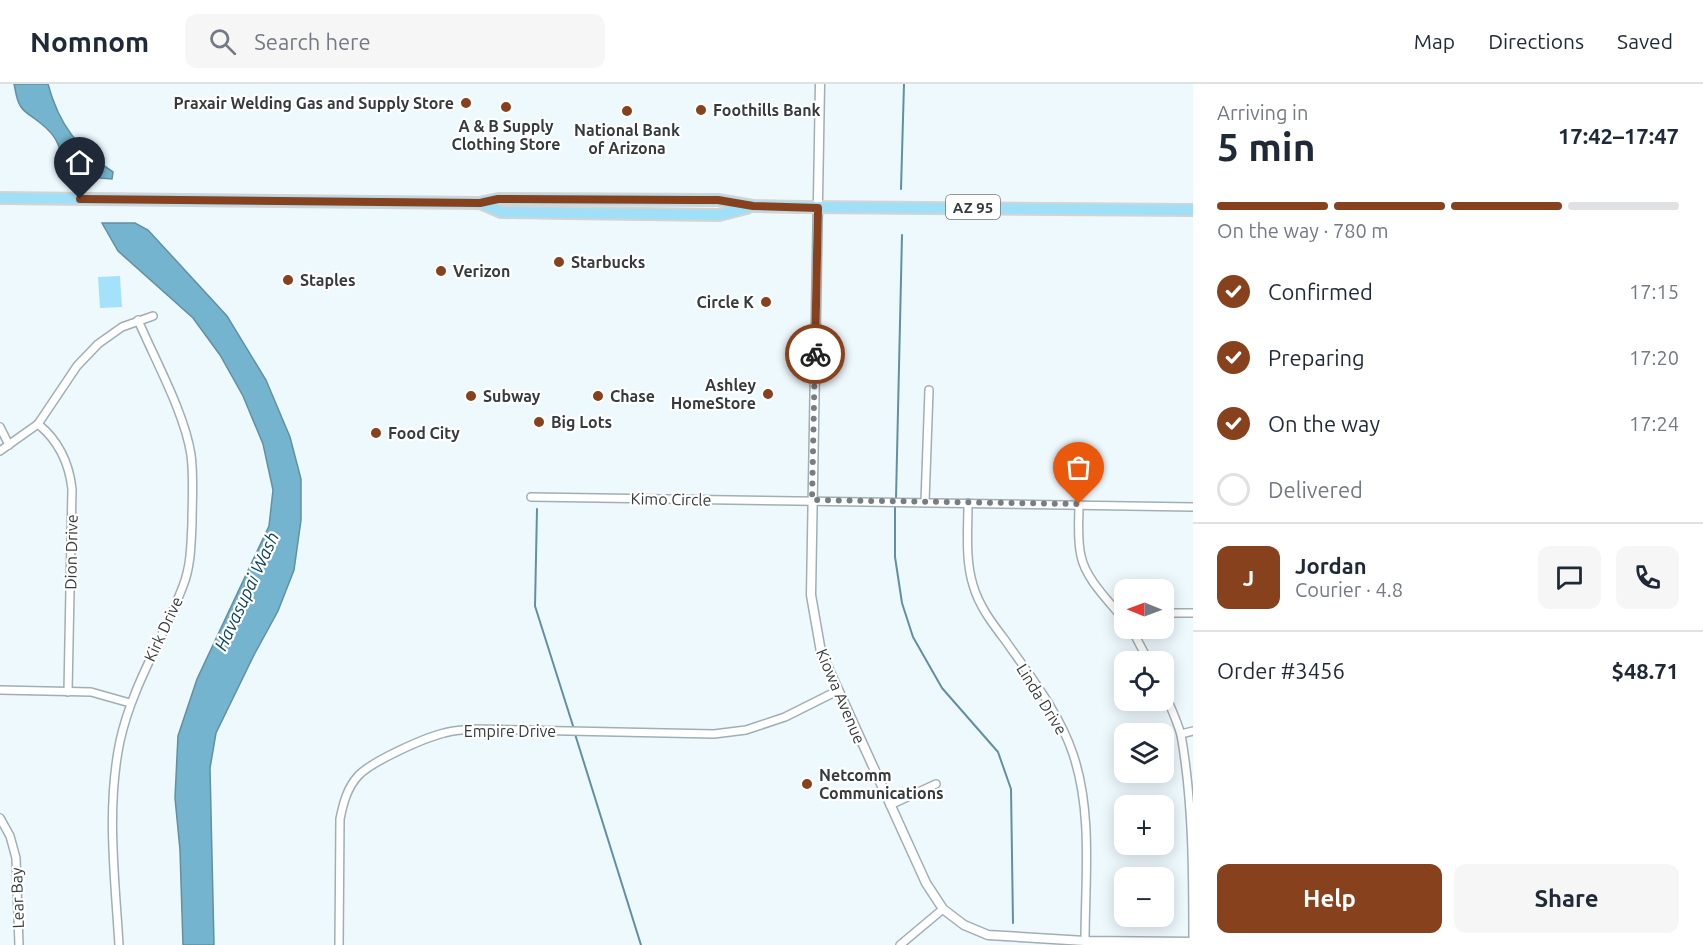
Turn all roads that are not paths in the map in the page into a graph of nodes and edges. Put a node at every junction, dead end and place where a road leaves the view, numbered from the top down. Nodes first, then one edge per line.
1 (820, 84) edge
2 (0, 198) edge
3 (818, 208) junction
4 (1193, 210) edge
5 (153, 316) dead end
6 (138, 320) junction
7 (929, 390) dead end
8 (38, 424) junction
9 (0, 427) edge
10 (9, 445) junction
11 (0, 451) edge
12 (531, 497) dead end
13 (812, 500) junction
14 (925, 502) junction
15 (968, 503) junction
16 (1079, 504) junction
17 (1193, 507) edge
18 (1114, 607) edge
19 (1174, 613) edge
20 (1193, 613) edge
21 (0, 690) edge
22 (837, 691) junction
23 (68, 692) junction
24 (130, 703) junction
25 (1172, 711) edge
26 (1193, 731) edge
27 (1181, 734) junction
28 (936, 784) dead end
29 (890, 805) junction
30 (0, 818) edge
31 (943, 909) junction
32 (1084, 941) junction
33 (1193, 942) edge
34 (1137, 944) edge
35 (19, 945) edge
36 (118, 945) edge
37 (339, 945) edge
38 (900, 945) edge

1 - 3 street, Kiowa Avenue
2 - 3 highway, AZ 95
3 - 4 highway, AZ 95
3 - 13 street, Kiowa Avenue
5 - 6 street
6 - 8 street
6 - 24 street, Kirk Drive
7 - 14 street
8 - 10 street
8 - 23 street, Dion Drive
9 - 10 street
10 - 11 street
12 - 13 street, Kimo Circle
13 - 14 street, Kimo Circle
13 - 22 street, Kiowa Avenue
14 - 15 street, Kimo Circle
15 - 16 street, Kimo Circle
15 - 32 street, Linda Drive
16 - 17 street, Kimo Circle
16 - 18 street
19 - 20 street
21 - 23 street
22 - 29 street, Kiowa Avenue
22 - 37 street, Empire Drive
23 - 24 street
24 - 36 street, Kirk Drive
25 - 27 street
26 - 27 street
27 - 33 street
28 - 29 street
29 - 31 street, Kiowa Avenue
30 - 35 street, Lear Bay
31 - 32 street, Kiowa Avenue
31 - 38 street
32 - 34 street, Kiowa Avenue
33 - 34 street, Kiowa Avenue

